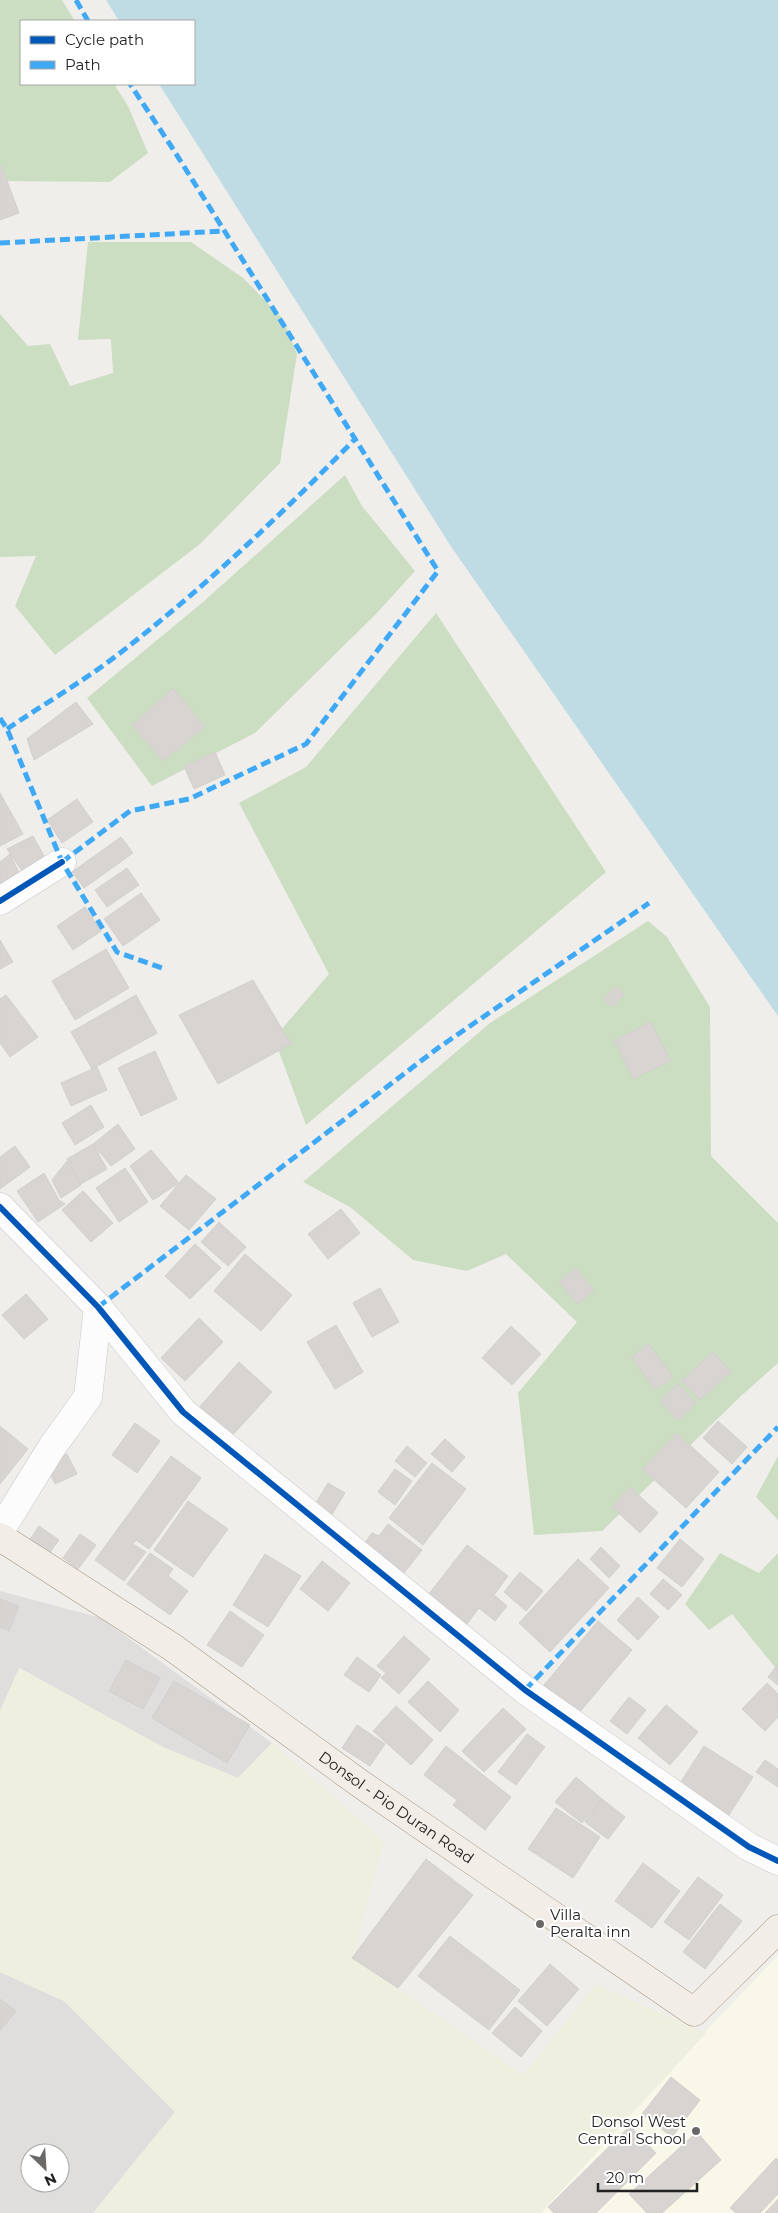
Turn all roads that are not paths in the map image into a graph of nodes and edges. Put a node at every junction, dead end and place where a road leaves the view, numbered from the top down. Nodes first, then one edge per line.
1 (62, 862) dead end
2 (0, 901) edge
3 (0, 1207) edge
4 (98, 1307) junction
5 (0, 1531) edge
6 (0, 1537) edge
7 (778, 1861) edge
8 (778, 1929) edge

1 - 2 street
3 - 4 street
4 - 5 street
4 - 7 street
6 - 8 main road, Donsol - Pio Duran Road

